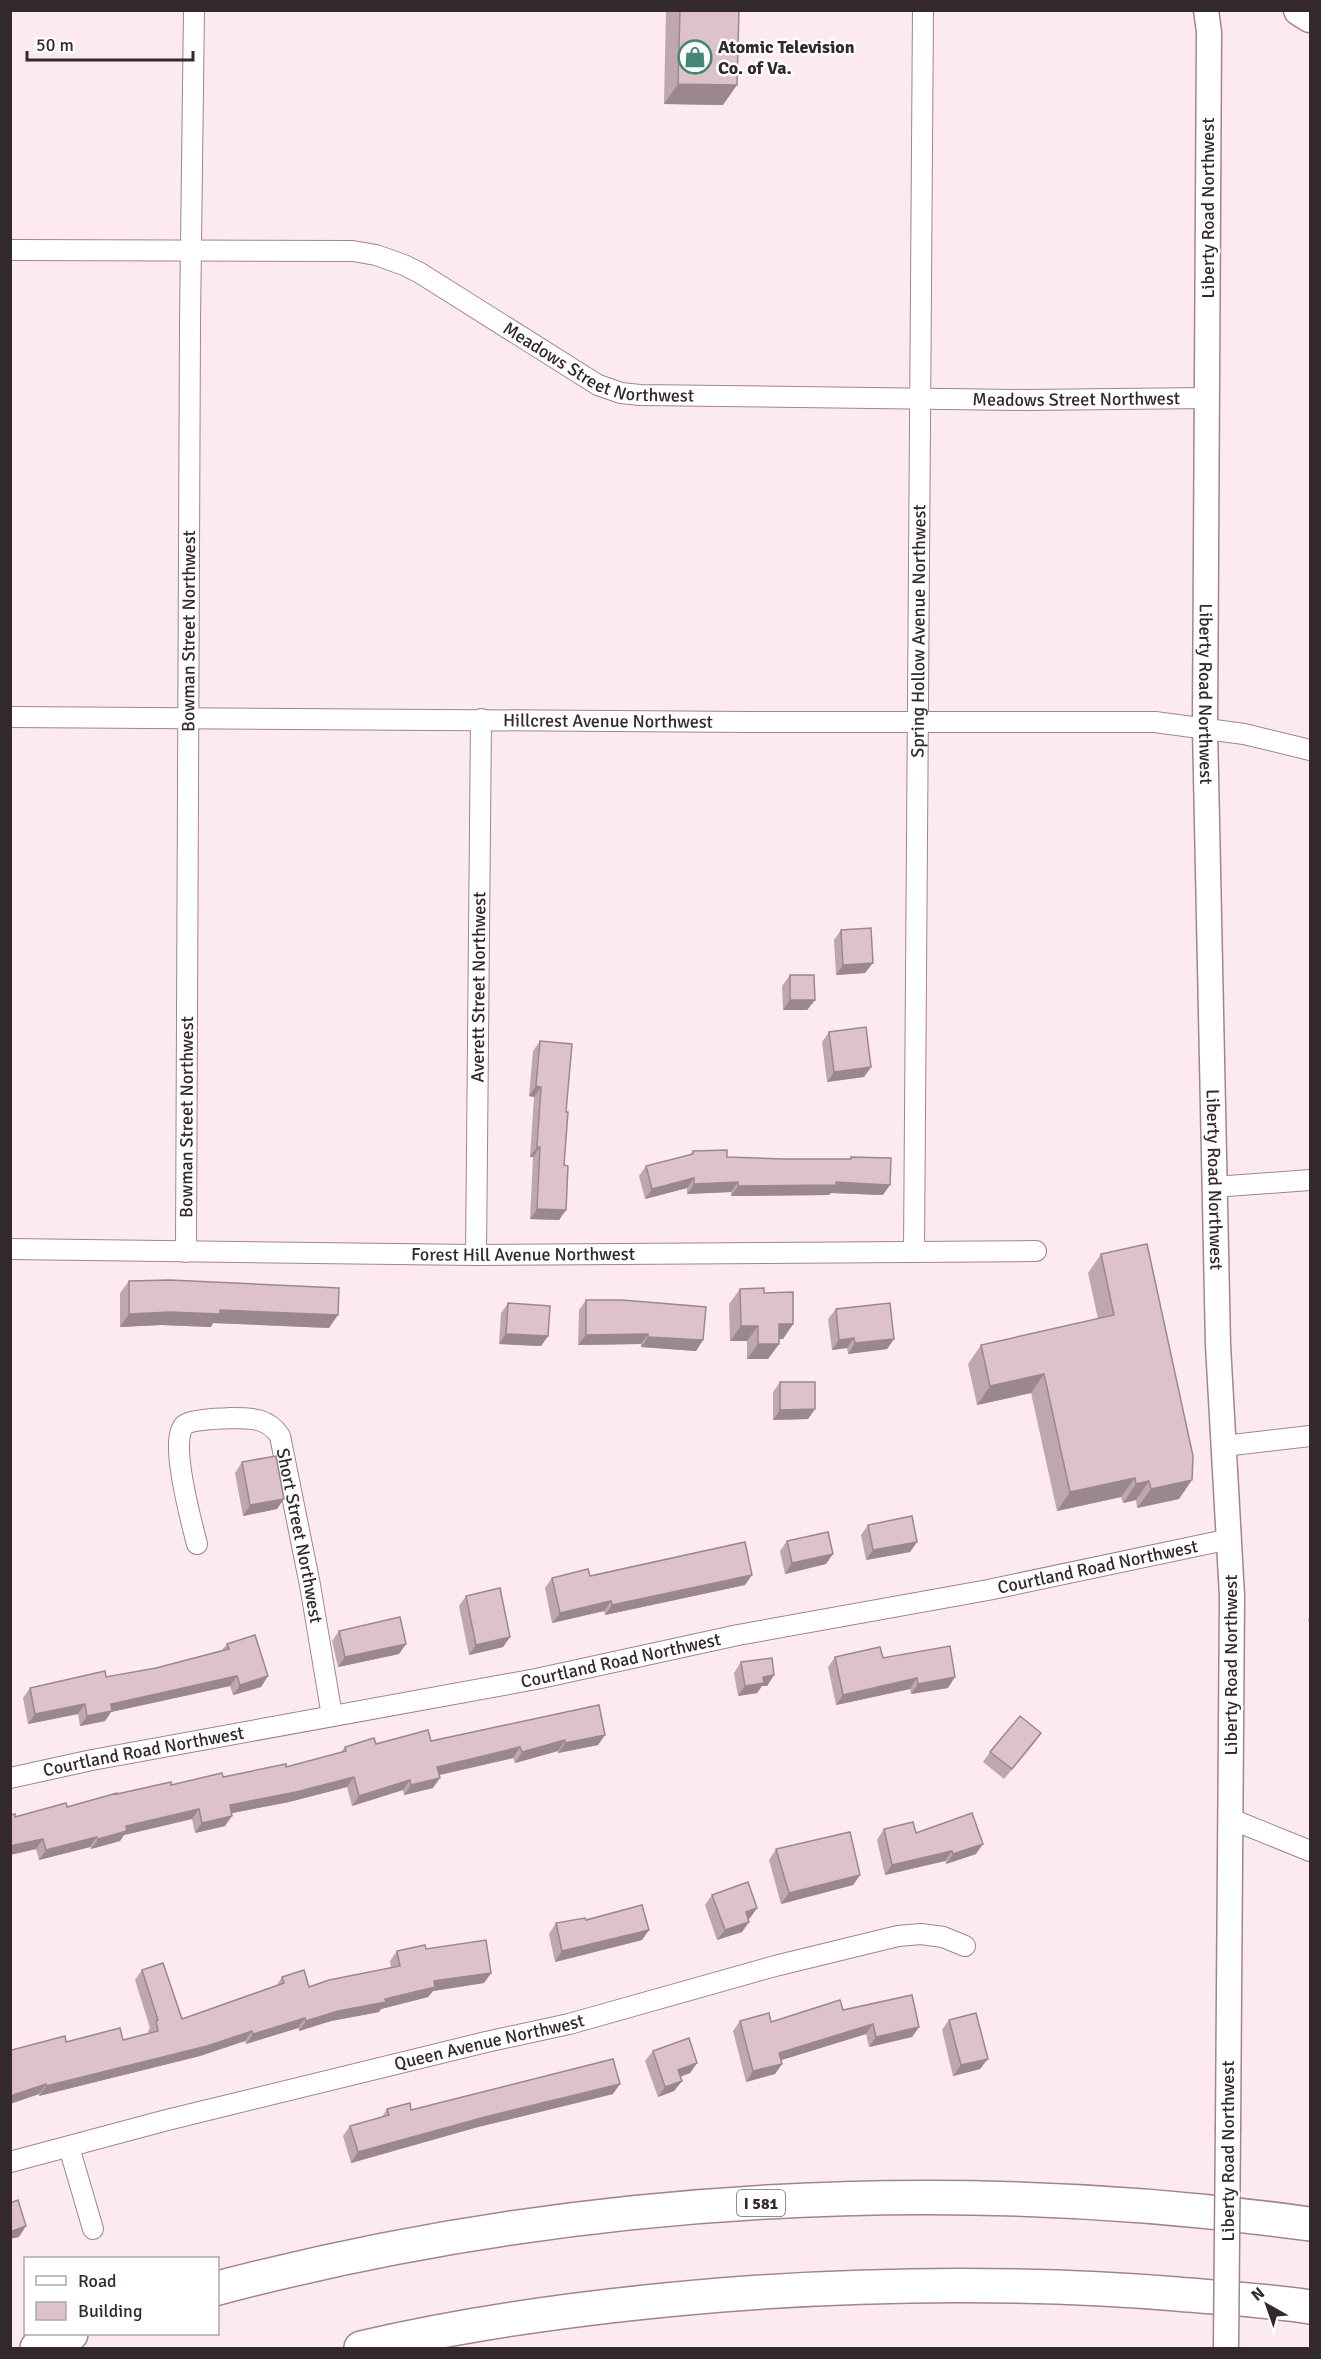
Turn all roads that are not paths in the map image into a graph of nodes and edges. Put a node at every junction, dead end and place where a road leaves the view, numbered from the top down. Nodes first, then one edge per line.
1 (194, 10) edge
2 (923, 10) edge
3 (1206, 10) edge
4 (1299, 10) edge
5 (1311, 17) edge
6 (10, 250) edge
7 (192, 251) junction
8 (921, 398) junction
9 (1207, 398) junction
10 (10, 717) edge
11 (189, 718) junction
12 (481, 719) junction
13 (918, 722) junction
14 (1205, 728) junction
15 (1311, 750) edge
16 (1311, 1180) edge
17 (1214, 1187) junction
18 (10, 1249) edge
19 (1036, 1251) dead end
20 (186, 1252) junction
21 (914, 1252) junction
22 (476, 1255) junction
23 (1311, 1436) edge
24 (1224, 1446) junction
25 (1230, 1539) junction
26 (197, 1544) dead end
27 (332, 1716) junction
28 (10, 1778) edge
29 (1231, 1819) junction
30 (1311, 1851) edge
31 (965, 1946) dead end
32 (69, 2146) junction
33 (10, 2163) edge
34 (1311, 2224) edge
35 (93, 2229) dead end
36 (219, 2288) edge
37 (1311, 2307) edge
38 (68, 2335) edge
39 (37, 2349) edge
40 (361, 2349) edge
41 (1226, 2349) edge

1 - 7 street, Bowman Street Northwest
2 - 8 street, Spring Hollow Avenue Northwest
3 - 9 street, Liberty Road Northwest
4 - 5 main road
6 - 7 street, Meadows Street Northwest
7 - 8 street, Meadows Street Northwest
7 - 11 street, Bowman Street Northwest
8 - 9 street, Meadows Street Northwest
8 - 13 street, Spring Hollow Avenue Northwest
9 - 14 street, Liberty Road Northwest
10 - 11 street, Hillcrest Avenue Northwest
11 - 12 street, Hillcrest Avenue Northwest
11 - 20 street, Bowman Street Northwest
12 - 13 street, Hillcrest Avenue Northwest
12 - 22 street, Averett Street Northwest
13 - 14 street, Hillcrest Avenue Northwest
13 - 21 street, Spring Hollow Avenue Northwest
14 - 15 street, Hillcrest Avenue Northwest
14 - 17 street, Liberty Road Northwest
16 - 17 street
17 - 24 street, Liberty Road Northwest
18 - 20 street, Forest Hill Avenue Northwest
19 - 21 street, Forest Hill Avenue Northwest
20 - 22 street, Forest Hill Avenue Northwest
21 - 22 street, Forest Hill Avenue Northwest
23 - 24 street
24 - 25 street, Liberty Road Northwest
25 - 27 street, Courtland Road Northwest
25 - 29 street, Liberty Road Northwest
26 - 27 street, Short Street Northwest
27 - 28 street, Courtland Road Northwest
29 - 30 street
29 - 41 street, Liberty Road Northwest, bridge
31 - 32 street, Queen Avenue Northwest
32 - 33 street, Queen Avenue Northwest
32 - 35 street
34 - 36 highway, I 581
37 - 40 highway
38 - 39 highway

